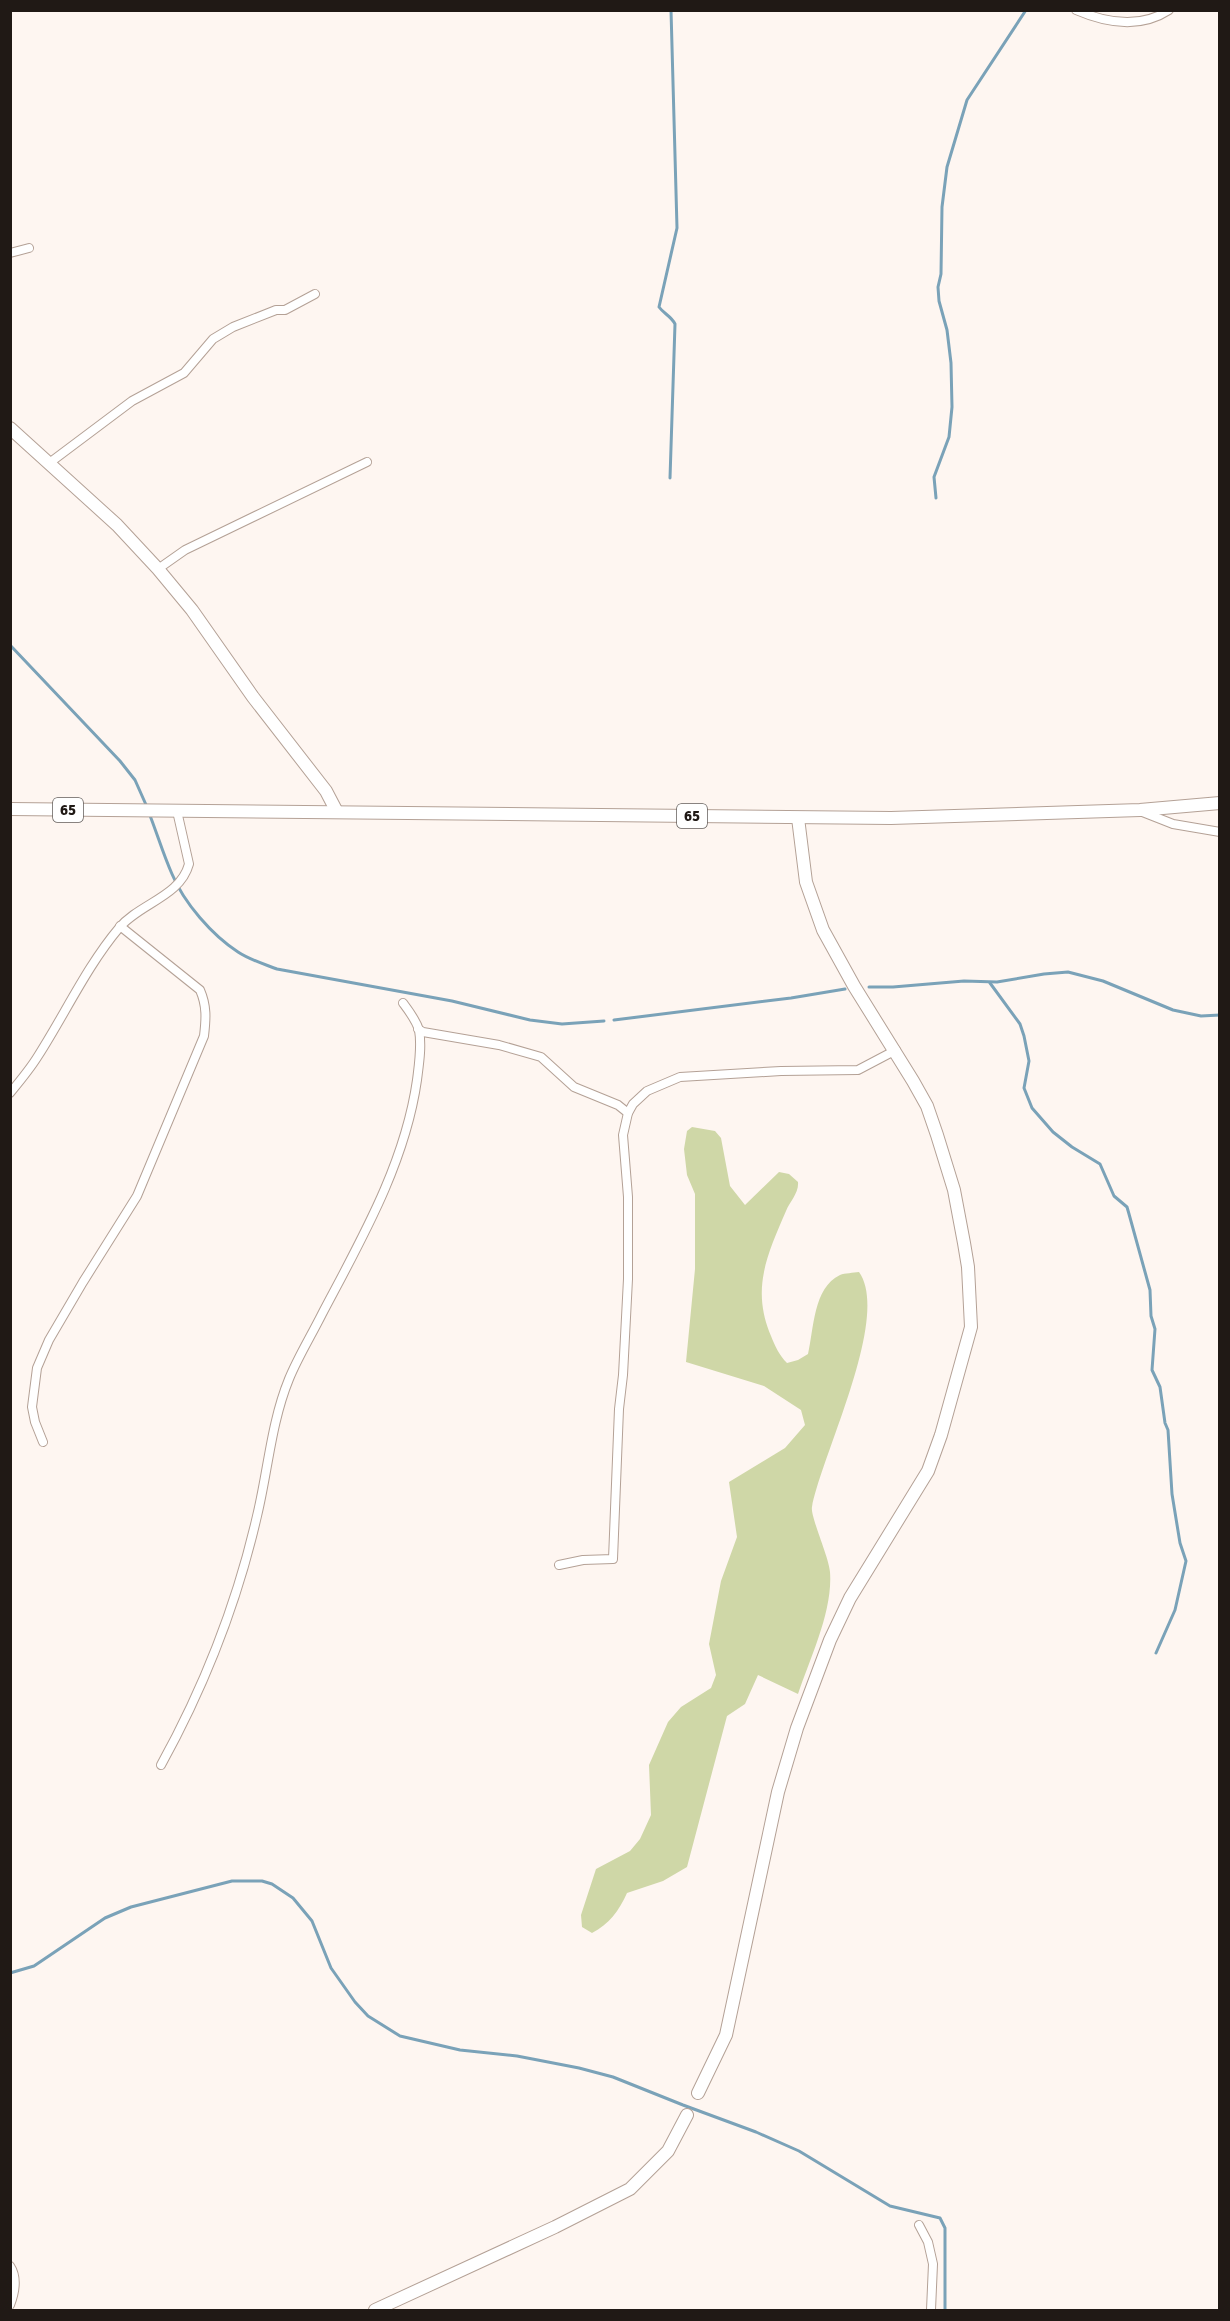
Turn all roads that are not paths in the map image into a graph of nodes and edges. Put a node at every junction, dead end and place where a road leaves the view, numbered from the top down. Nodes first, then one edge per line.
1 (1076, 10) edge
2 (1169, 10) edge
3 (29, 248) dead end
4 (10, 253) edge
5 (315, 294) dead end
6 (10, 428) edge
7 (367, 462) dead end
8 (48, 464) junction
9 (158, 568) junction
10 (1220, 803) edge
11 (10, 809) edge
12 (1140, 810) junction
13 (177, 811) junction
14 (337, 812) junction
15 (798, 818) junction
16 (1220, 832) edge
17 (120, 926) junction
18 (403, 1003) dead end
19 (418, 1029) junction
20 (896, 1050) junction
21 (10, 1093) edge
22 (628, 1113) junction
23 (43, 1442) dead end
24 (559, 1565) dead end
25 (161, 1765) dead end
26 (698, 2093) dead end
27 (687, 2115) dead end
28 (920, 2225) dead end
29 (10, 2266) edge
30 (10, 2304) edge
31 (375, 2310) edge
32 (931, 2310) edge

1 - 2 street
3 - 4 street
5 - 8 street
6 - 8 main road
7 - 9 street
8 - 9 main road
9 - 14 main road
10 - 12 main road, 65
11 - 13 main road, 65
12 - 15 main road, 65
12 - 16 street
13 - 14 main road, 65
13 - 17 street
14 - 15 main road, 65
15 - 20 main road
17 - 21 street
17 - 23 street
18 - 19 street
19 - 22 street
19 - 25 street
20 - 22 street
20 - 26 main road
22 - 24 street
27 - 31 main road
28 - 32 street
29 - 30 street

